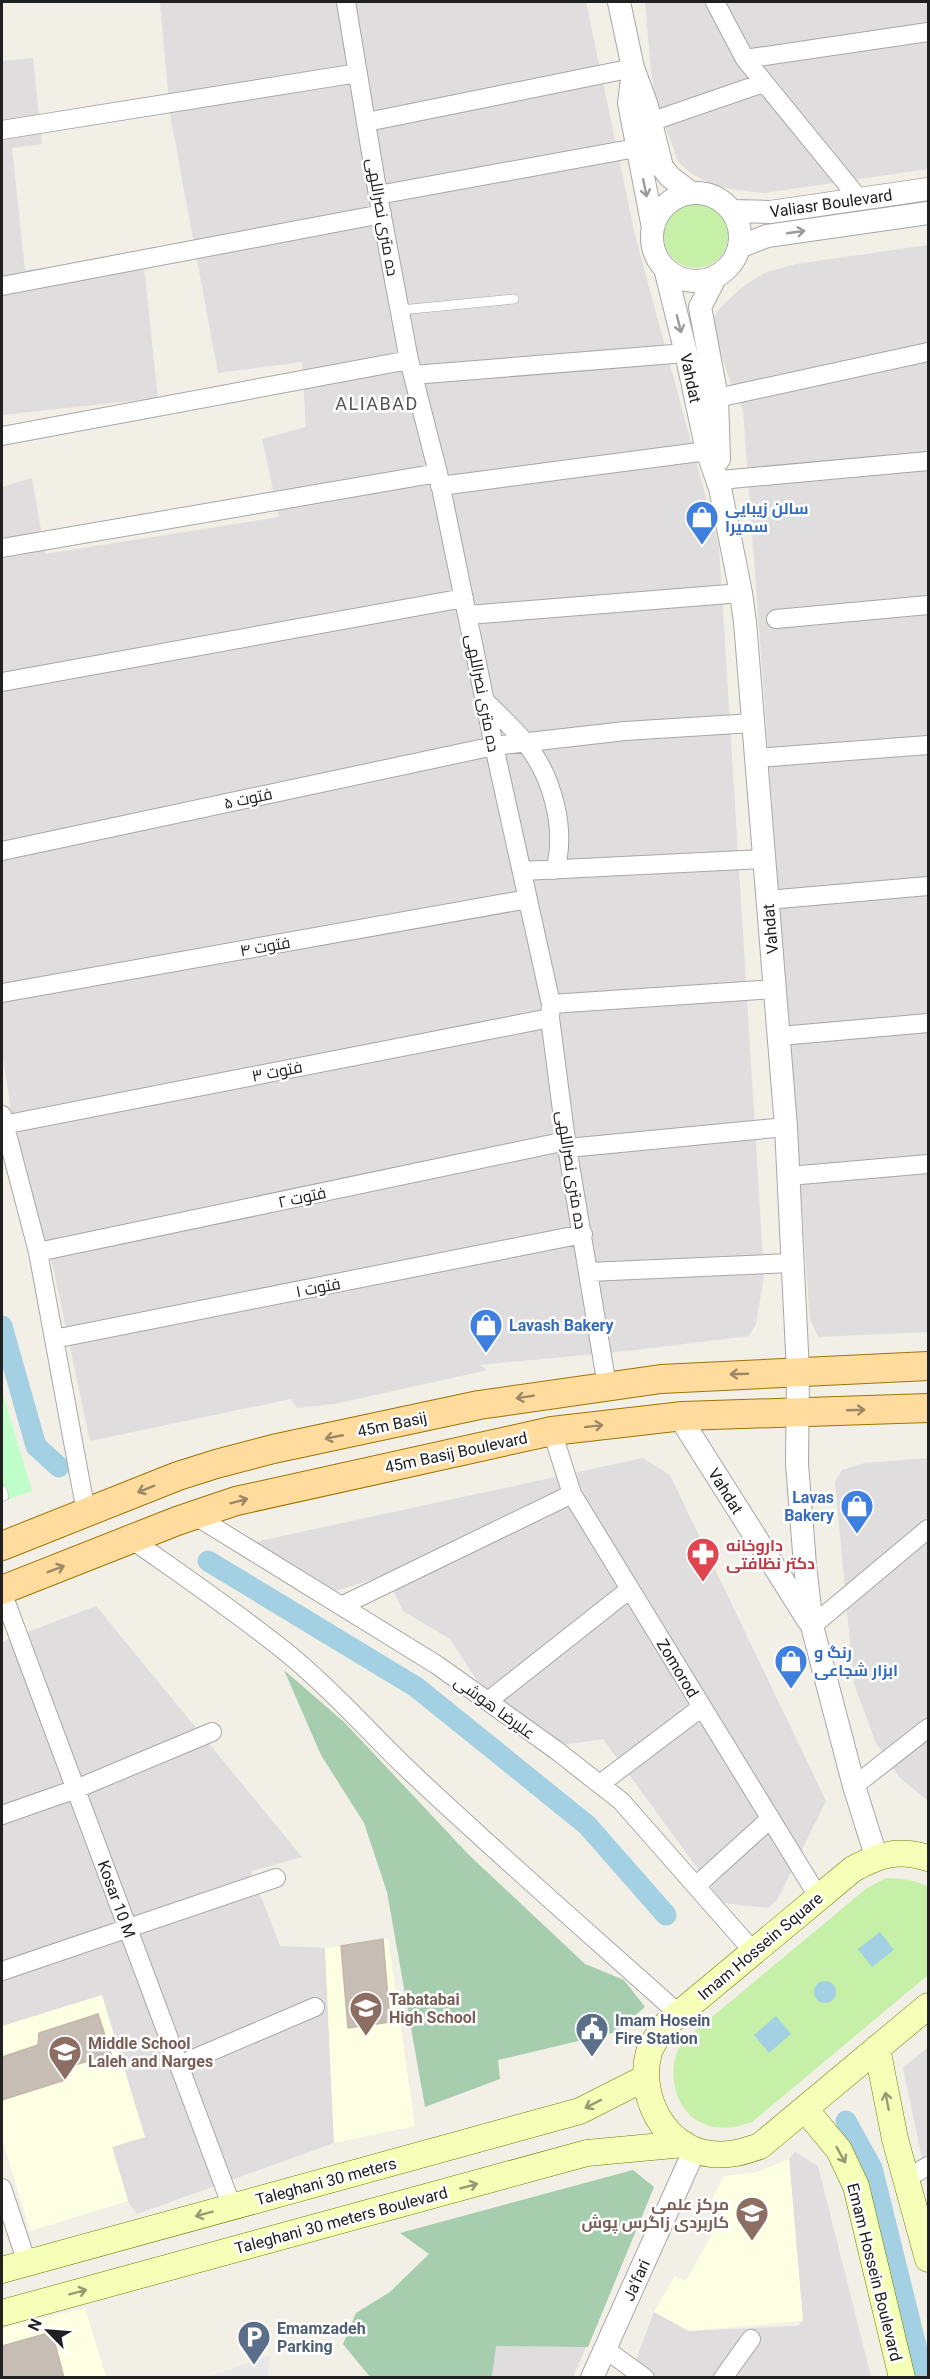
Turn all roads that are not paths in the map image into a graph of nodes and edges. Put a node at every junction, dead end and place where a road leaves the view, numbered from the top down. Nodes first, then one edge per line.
1 (346, 2) edge
2 (619, 2) edge
3 (715, 2) edge
4 (928, 32) edge
5 (745, 58) junction
6 (633, 68) junction
7 (358, 73) junction
8 (763, 83) junction
9 (367, 122) junction
10 (650, 122) junction
11 (2, 130) edge
12 (636, 148) junction
13 (928, 189) edge
14 (691, 193) junction
15 (378, 195) junction
16 (860, 200) junction
17 (732, 211) junction
18 (928, 213) edge
19 (382, 214) junction
20 (653, 228) junction
21 (739, 247) junction
22 (665, 268) junction
23 (716, 276) junction
24 (2, 286) edge
25 (514, 299) dead end
26 (401, 310) junction
27 (928, 352) edge
28 (686, 353) junction
29 (411, 368) junction
30 (717, 398) junction
31 (2, 436) edge
32 (707, 451) junction
33 (928, 461) edge
34 (439, 479) junction
35 (720, 484) junction
36 (2, 548) edge
37 (741, 593) junction
38 (928, 605) edge
39 (466, 606) junction
40 (776, 619) dead end
41 (2, 682) edge
42 (485, 701) junction
43 (753, 723) junction
44 (525, 742) junction
45 (928, 745) edge
46 (494, 746) junction
47 (757, 758) junction
48 (2, 851) edge
49 (763, 859) junction
50 (555, 870) junction
51 (522, 871) junction
52 (928, 886) edge
53 (528, 899) junction
54 (767, 900) junction
55 (775, 989) junction
56 (2, 993) edge
57 (550, 1011) junction
58 (928, 1023) edge
59 (780, 1036) junction
60 (2, 1120) edge
61 (786, 1127) junction
62 (567, 1144) junction
63 (928, 1164) edge
64 (789, 1176) junction
65 (583, 1234) junction
66 (38, 1252) junction
67 (792, 1263) junction
68 (589, 1272) junction
69 (54, 1339) junction
70 (928, 1366) edge
71 (798, 1372) junction
72 (607, 1386) junction
73 (479, 1405) junction
74 (928, 1408) edge
75 (798, 1411) junction
76 (679, 1416) junction
77 (552, 1431) junction
78 (484, 1445) junction
79 (2, 1490) edge
80 (572, 1494) junction
81 (2, 1497) edge
82 (86, 1512) junction
83 (194, 1515) junction
84 (928, 1529) edge
85 (131, 1539) junction
86 (2, 1546) edge
87 (630, 1589) junction
88 (2, 1591) edge
89 (341, 1606) junction
90 (812, 1626) junction
91 (488, 1701) junction
92 (702, 1707) junction
93 (928, 1728) edge
94 (212, 1732) dead end
95 (600, 1785) junction
96 (854, 1786) junction
97 (76, 1789) junction
98 (2, 1815) edge
99 (770, 1819) junction
100 (876, 1856) junction
101 (928, 1858) edge
102 (276, 1878) dead end
103 (696, 1886) junction
104 (819, 1898) junction
105 (128, 1928) junction
106 (753, 1952) junction
107 (2, 1971) edge
108 (928, 2006) edge
109 (315, 2007) dead end
110 (679, 2014) junction
111 (877, 2048) junction
112 (179, 2065) junction
113 (645, 2078) junction
114 (805, 2109) junction
115 (689, 2146) junction
116 (918, 2172) edge
117 (2, 2188) edge
118 (232, 2207) junction
119 (928, 2259) edge
120 (27, 2263) junction
121 (2, 2270) edge
122 (2, 2313) edge
123 (751, 2339) dead end
124 (605, 2349) junction
125 (592, 2378) edge
126 (645, 2378) edge
127 (723, 2378) edge
128 (902, 2378) edge

1 - 7 street, ده متری نصراللهی
2 - 6 street
3 - 5 street
4 - 5 street
5 - 8 street
6 - 9 street
6 - 10 street
6 - 12 street
7 - 9 street, ده متری نصراللهی
7 - 11 street
8 - 10 street
8 - 16 street
9 - 15 street, ده متری نصراللهی
10 - 14 street
12 - 15 street
12 -> 20 street
13 - 16 street, Valiasr Boulevard
14 - 17 street
14 - 20 street
15 - 19 street, ده متری نصراللهی
16 - 17 street, Valiasr Boulevard
17 - 21 street
21 -> 18 street, Valiasr Boulevard
19 - 24 street
19 - 26 street, ده متری نصراللهی
20 - 22 street
21 - 23 street
22 - 23 street
22 -> 28 street, Vahdat
23 - 30 street, Vahdat
25 - 26 lane
26 - 29 street, ده متری نصراللهی
27 - 30 street
28 - 29 street
28 - 32 street, Vahdat
29 - 31 street
29 - 34 street, ده متری نصراللهی
30 - 35 street, Vahdat
32 - 34 street
32 - 35 street, Vahdat
33 - 35 street
34 - 36 street
34 - 39 street, ده متری نصراللهی
35 - 37 street, Vahdat
37 - 39 street
37 - 43 street, Vahdat
38 - 40 street
39 - 41 street
39 - 42 street, ده متری نصراللهی
42 - 44 street
42 - 46 street, ده متری نصراللهی
43 - 44 street, فتوت ۵
43 - 47 street, Vahdat
44 - 46 street, فتوت ۵
44 - 50 street
45 - 47 street
46 - 48 street, فتوت ۵
46 - 51 street, ده متری نصراللهی
47 - 49 street, Vahdat
49 - 50 street
49 - 54 street, Vahdat
50 - 51 street
51 - 53 street, ده متری نصراللهی
52 - 54 street
53 - 56 street, فتوت ۴
53 - 57 street, ده متری نصراللهی
54 - 55 street, Vahdat
55 - 57 street, فتوت ۳
55 - 59 street, Vahdat
57 - 60 street, فتوت ۳
57 - 62 street, ده متری نصراللهی
58 - 59 street
59 - 61 street, Vahdat
60 - 66 street
61 - 62 street, فتوت ۲
61 - 64 street, Vahdat
62 - 65 street, ده متری نصراللهی
62 - 66 street, فتوت ۲
63 - 64 street
64 - 67 street, Vahdat
65 - 68 street, ده متری نصراللهی
65 - 69 street, فتوت ۱
66 - 69 street
67 - 68 street
67 - 71 street, Vahdat
68 - 72 street, ده متری نصراللهی
69 - 82 street
70 - 71 main road
71 -> 72 main road, 45m Basij
71 - 75 street, Vahdat
72 -> 73 main road, 45m Basij
73 - 78 main road
73 -> 82 main road, 45m Basij
75 -> 74 main road, 45m Basij Boulevard
75 - 76 main road, 45m Basij Boulevard
75 - 90 street, Vahdat
77 -> 76 main road, 45m Basij Boulevard
76 - 90 street, Vahdat
77 - 78 main road, 45m Basij Boulevard
77 - 80 street, Zomorod
83 -> 78 main road, 45m Basij Boulevard
79 - 81 lane
80 - 87 street, Zomorod
80 - 89 street
82 - 86 main road, 45m Basij
83 - 85 main road, 45m Basij Boulevard
83 - 89 street, علیرضا هوشی
84 - 90 street
88 -> 85 main road, 45m Basij Boulevard
85 - 110 street
87 - 91 street
87 - 92 street, Zomorod
88 - 97 street, Kosar 10 M
89 - 91 street, علیرضا هوشی
90 - 96 street, Vahdat
91 - 95 street, علیرضا هوشی
92 - 95 street
92 - 99 street, Zomorod
93 - 96 street
94 - 97 street
95 - 103 street, علیرضا هوشی
96 - 100 street, Vahdat
97 - 98 street
97 - 105 street, Kosar 10 M
99 - 103 street
99 - 104 street, Zomorod
100 - 101 main road, Imam Hossein Square
100 - 104 main road, Imam Hossein Square
102 - 105 street
103 - 106 street, علیرضا هوشی
104 - 106 main road, Imam Hossein Square
105 - 107 street
105 - 112 street, Kosar 10 M
106 - 110 main road, Imam Hossein Square
108 - 111 main road
109 - 112 street
110 - 113 main road, Imam Hossein Square
111 - 114 main road
116 -> 111 main road
112 - 118 street, Kosar 10 M
113 - 115 main road, Imam Hossein Square
113 -> 118 main road, Taleghani 30 meters
114 - 115 main road
114 -> 128 main road, Emam Hossein Boulevard
122 -> 115 main road, Taleghani 30 meters Boulevard
115 - 124 street, Ja'fari
116 - 119 main road
117 - 120 street
118 -> 120 main road, Taleghani 30 meters
120 - 121 main road, Taleghani 30 meters
123 - 127 street
124 - 125 street, Ja'fari
124 - 126 street

